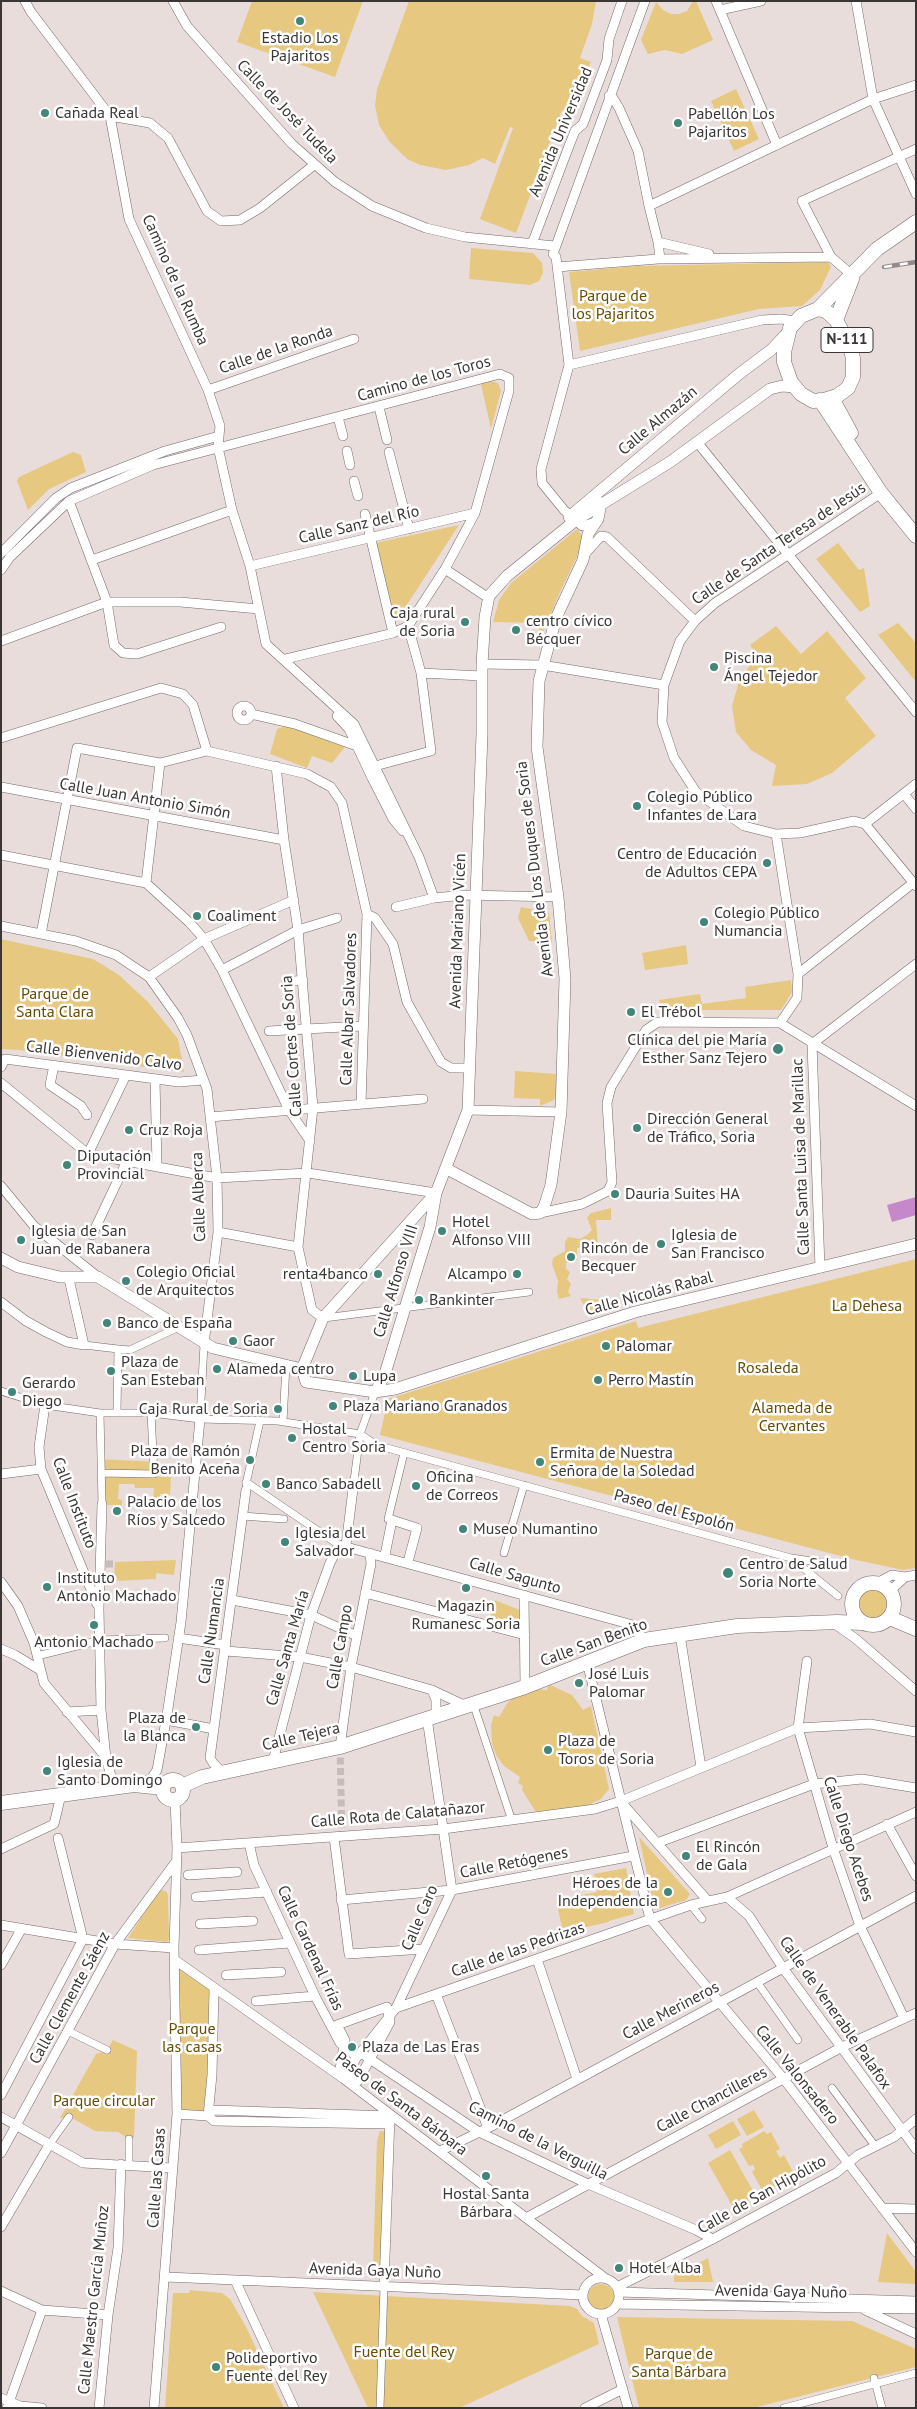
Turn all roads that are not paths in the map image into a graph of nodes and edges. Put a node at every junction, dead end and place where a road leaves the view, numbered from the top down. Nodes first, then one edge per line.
1 (25, 1) edge
2 (173, 1) edge
3 (622, 1) edge
4 (645, 1) edge
5 (761, 1) edge
6 (856, 1) edge
7 (718, 5) edge
8 (916, 85) edge
9 (609, 96) junction
10 (873, 99) junction
11 (110, 116) junction
12 (777, 145) junction
13 (916, 149) edge
14 (899, 157) junction
15 (314, 165) junction
16 (916, 194) edge
17 (649, 206) junction
18 (916, 222) edge
19 (661, 243) junction
20 (532, 244) junction
21 (555, 246) junction
22 (831, 257) junction
23 (729, 258) junction
24 (661, 259) junction
25 (557, 267) junction
26 (850, 279) junction
27 (818, 310) junction
28 (836, 320) junction
29 (791, 327) junction
30 (354, 339) dead end
31 (569, 365) junction
32 (795, 387) junction
33 (208, 390) junction
34 (826, 399) junction
35 (379, 407) junction
36 (338, 417) junction
37 (219, 436) junction
38 (343, 436) dead end
39 (387, 440) dead end
40 (697, 442) junction
41 (218, 447) junction
42 (856, 448) junction
43 (347, 451) dead end
44 (389, 452) dead end
45 (350, 465) dead end
46 (354, 481) dead end
47 (881, 493) junction
48 (358, 496) dead end
49 (69, 501) junction
50 (601, 503) junction
51 (232, 510) junction
52 (475, 513) junction
53 (365, 514) dead end
54 (573, 518) junction
55 (596, 522) junction
56 (916, 526) edge
57 (409, 529) junction
58 (553, 534) junction
59 (916, 536) edge
60 (370, 537) junction
61 (6, 555) edge
62 (584, 555) junction
63 (789, 555) junction
64 (92, 560) junction
65 (1, 564) edge
66 (250, 566) junction
67 (1, 570) edge
68 (445, 570) junction
69 (484, 595) junction
70 (106, 602) junction
71 (258, 609) junction
72 (695, 621) junction
73 (408, 626) junction
74 (221, 627) dead end
75 (393, 633) junction
76 (1, 641) edge
77 (285, 660) junction
78 (482, 664) junction
79 (542, 665) junction
80 (422, 673) junction
81 (482, 676) junction
82 (664, 685) junction
83 (318, 690) junction
84 (916, 712) edge
85 (251, 714) dead end
86 (1, 738) edge
87 (357, 746) junction
88 (207, 751) junction
89 (160, 763) junction
90 (276, 766) junction
91 (375, 766) junction
92 (372, 778) junction
93 (916, 784) edge
94 (1, 787) edge
95 (904, 794) junction
96 (67, 800) junction
97 (916, 809) edge
98 (154, 816) junction
99 (865, 824) junction
100 (776, 834) junction
101 (410, 838) junction
102 (284, 840) junction
103 (1, 855) edge
104 (55, 865) junction
105 (146, 883) junction
106 (914, 884) edge
107 (476, 896) junction
108 (558, 897) junction
109 (434, 898) junction
110 (294, 900) junction
111 (396, 907) dead end
112 (367, 914) junction
113 (337, 918) dead end
114 (1, 926) edge
115 (298, 930) junction
116 (41, 934) junction
117 (204, 939) junction
118 (916, 964) edge
119 (222, 970) junction
120 (798, 974) junction
121 (148, 977) junction
122 (303, 980) junction
123 (286, 982) dead end
124 (780, 1023) junction
125 (362, 1026) junction
126 (306, 1029) junction
127 (270, 1031) dead end
128 (812, 1044) junction
129 (3, 1062) edge
130 (54, 1065) junction
131 (469, 1068) junction
132 (126, 1075) junction
133 (155, 1079) junction
134 (203, 1080) junction
135 (1, 1082) edge
136 (423, 1099) dead end
137 (361, 1104) junction
138 (916, 1106) edge
139 (313, 1108) junction
140 (289, 1110) junction
141 (468, 1110) junction
142 (561, 1112) junction
143 (87, 1115) dead end
144 (210, 1117) junction
145 (310, 1141) junction
146 (88, 1154) junction
147 (127, 1161) junction
148 (157, 1167) junction
149 (447, 1169) junction
150 (308, 1173) junction
151 (217, 1178) junction
152 (1, 1186) edge
153 (436, 1193) junction
154 (540, 1213) junction
155 (218, 1232) junction
156 (92, 1236) dead end
157 (916, 1244) edge
158 (298, 1247) junction
159 (1, 1258) edge
160 (820, 1268) junction
161 (98, 1277) junction
162 (69, 1279) junction
163 (529, 1292) dead end
164 (1, 1302) edge
165 (405, 1308) junction
166 (323, 1318) junction
167 (180, 1327) junction
168 (84, 1345) junction
169 (208, 1346) junction
170 (118, 1349) junction
171 (286, 1366) junction
172 (302, 1370) junction
173 (384, 1377) junction
174 (395, 1389) junction
175 (1, 1390) edge
176 (375, 1392) junction
177 (45, 1405) junction
178 (100, 1413) junction
179 (117, 1413) junction
180 (151, 1413) junction
181 (200, 1419) junction
182 (280, 1421) junction
183 (260, 1422) junction
184 (360, 1434) junction
185 (404, 1453) junction
186 (41, 1468) junction
187 (101, 1473) junction
188 (1, 1474) edge
189 (354, 1481) joint
190 (524, 1484) junction
191 (246, 1486) junction
192 (102, 1504) joint
193 (242, 1516) junction
194 (284, 1519) dead end
195 (392, 1520) junction
196 (343, 1545) junction
197 (370, 1553) junction
198 (504, 1553) dead end
199 (384, 1555) junction
200 (792, 1558) junction
201 (408, 1562) junction
202 (844, 1566) dead end
203 (916, 1576) edge
204 (905, 1577) junction
205 (1, 1582) edge
206 (877, 1583) junction
207 (890, 1591) junction
208 (365, 1593) junction
209 (524, 1595) junction
210 (838, 1596) dead end
211 (232, 1600) junction
212 (852, 1607) junction
213 (99, 1609) junction
214 (311, 1615) junction
215 (890, 1618) junction
216 (834, 1622) junction
217 (862, 1622) junction
218 (916, 1629) edge
219 (525, 1635) junction
220 (680, 1635) junction
221 (357, 1636) junction
222 (165, 1638) dead end
223 (178, 1638) junction
224 (101, 1640) junction
225 (644, 1640) junction
226 (226, 1648) junction
227 (1, 1649) edge
228 (37, 1656) junction
229 (300, 1657) junction
230 (808, 1661) dead end
231 (587, 1662) junction
232 (351, 1667) junction
233 (40, 1670) junction
234 (525, 1687) junction
235 (432, 1690) junction
236 (916, 1691) edge
237 (469, 1704) junction
238 (100, 1710) junction
239 (68, 1712) junction
240 (431, 1717) junction
241 (166, 1720) junction
242 (214, 1726) junction
243 (798, 1728) junction
244 (916, 1732) edge
245 (340, 1747) junction
246 (106, 1758) junction
247 (273, 1762) junction
248 (701, 1768) junction
249 (222, 1772) junction
250 (814, 1784) junction
251 (134, 1785) junction
252 (182, 1786) junction
253 (114, 1787) junction
254 (163, 1788) junction
255 (916, 1788) edge
256 (61, 1795) junction
257 (174, 1800) junction
258 (621, 1801) junction
259 (1, 1803) edge
260 (916, 1812) edge
261 (511, 1818) junction
262 (887, 1824) junction
263 (443, 1829) junction
264 (645, 1829) junction
265 (628, 1836) junction
266 (334, 1837) junction
267 (58, 1838) dead end
268 (249, 1843) junction
269 (657, 1843) junction
270 (178, 1848) junction
271 (833, 1848) junction
272 (1, 1849) edge
273 (633, 1856) junction
274 (176, 1863) junction
275 (237, 1872) dead end
276 (188, 1875) dead end
277 (916, 1876) edge
278 (452, 1890) junction
279 (267, 1892) junction
280 (916, 1896) edge
281 (727, 1897) junction
282 (196, 1898) dead end
283 (341, 1900) junction
284 (708, 1901) junction
285 (691, 1905) junction
286 (702, 1919) dead end
287 (650, 1920) junction
288 (253, 1921) dead end
289 (200, 1924) dead end
290 (1, 1925) edge
291 (860, 1926) junction
292 (22, 1928) junction
293 (83, 1939) junction
294 (290, 1943) junction
295 (115, 1944) junction
296 (174, 1948) junction
297 (424, 1949) junction
298 (199, 1950) dead end
299 (537, 1959) junction
300 (175, 1960) junction
301 (1, 1966) edge
302 (783, 1968) junction
303 (281, 1972) dead end
304 (226, 1975) dead end
305 (756, 1982) junction
306 (214, 1989) junction
307 (436, 1994) junction
308 (315, 1996) junction
309 (256, 2001) dead end
310 (718, 2003) junction
311 (396, 2008) junction
312 (916, 2013) edge
313 (389, 2018) junction
314 (904, 2018) junction
315 (68, 2030) junction
316 (798, 2040) dead end
317 (344, 2047) junction
318 (842, 2047) junction
319 (107, 2050) dead end
320 (359, 2055) junction
321 (370, 2060) junction
322 (346, 2076) junction
323 (783, 2078) junction
324 (577, 2079) junction
325 (832, 2088) dead end
326 (1, 2095) edge
327 (176, 2114) junction
328 (208, 2116) junction
329 (1, 2117) edge
330 (69, 2117) dead end
331 (916, 2119) edge
332 (390, 2120) junction
333 (16, 2127) junction
334 (488, 2128) junction
335 (902, 2130) junction
336 (479, 2132) junction
337 (129, 2139) dead end
338 (49, 2145) junction
339 (875, 2146) junction
340 (916, 2150) edge
341 (440, 2151) junction
342 (1, 2154) edge
343 (848, 2163) junction
344 (125, 2164) junction
345 (172, 2168) junction
346 (588, 2184) junction
347 (882, 2208) junction
348 (916, 2209) edge
349 (526, 2218) junction
350 (1, 2227) edge
351 (711, 2240) junction
352 (916, 2252) edge
353 (166, 2277) junction
354 (605, 2278) junction
355 (235, 2280) junction
356 (384, 2286) junction
357 (618, 2289) junction
358 (1, 2291) edge
359 (583, 2295) junction
360 (916, 2301) edge
361 (617, 2304) junction
362 (863, 2308) junction
363 (42, 2310) junction
364 (916, 2310) edge
365 (601, 2314) junction
366 (108, 2315) junction
367 (916, 2334) edge
368 (916, 2373) edge
369 (874, 2381) junction
370 (623, 2390) junction
371 (6, 2402) edge
372 (42, 2408) edge
373 (99, 2408) edge
374 (154, 2408) edge
375 (294, 2408) edge
376 (380, 2408) edge
377 (585, 2408) edge
378 (628, 2408) edge
379 (784, 2408) edge
380 (882, 2408) edge

1 - 11 street, Camino de la Rumba
2 - 15 street, Calle de José Tudela
3 - 20 street, Avenida Universidad
4 - 9 street, Avenida Universidad
5 - 7 street
6 - 10 street
7 - 12 street
8 - 10 street
9 - 17 street
9 - 21 street, Avenida Universidad
10 - 12 street
10 - 14 street
11 - 15 street
11 - 33 street, Camino de la Rumba
12 - 17 street
13 - 14 street
14 - 16 street
14 - 22 street
15 - 20 street, Calle de José Tudela
17 - 19 street
18 - 26 main road, N-111
19 - 23 street
19 - 24 street
20 - 21 street, Calle de José Tudela
21 - 25 street
22 - 23 street
22 - 26 street
23 - 24 street
24 - 25 street
25 - 31 street
26 - 27 main road
26 - 28 main road, N-111
27 - 28 main road, N-111
27 - 29 main road, N-111
28 - 34 main road, N-111
29 - 31 street
29 - 32 main road
29 - 54 street, Calle Almazán
30 - 33 street, Calle de la Ronda
31 - 54 street
32 - 34 main road
32 - 40 street, Calle Almazán
33 - 37 street, Camino de la Rumba
34 - 42 main road
35 - 36 street, Camino de los Toros
35 - 39 street
35 - 52 street, Camino de los Toros
36 - 38 street
36 - 41 street, Camino de los Toros
37 - 41 street, Camino de la Rumba
37 - 61 street
40 - 50 street, Calle Almazán
40 - 63 street
41 - 49 street, Camino de los Toros
41 - 51 street, Camino de la Rumba
42 - 47 main road
42 - 56 main road
43 - 45 street
44 - 57 street
46 - 48 street
47 - 59 main road
47 - 63 street, Calle de Santa Teresa de Jesús
49 - 61 street
49 - 64 street
50 - 54 street, Calle Almazán
50 - 55 street, Avenida de Los Duques de Soria
51 - 64 street
51 - 66 street, Camino de la Rumba
52 - 57 street, Calle Sanz del Río
52 - 68 street, Camino de los Toros
53 - 60 street
54 - 55 street
54 - 58 street, Calle Almazán
55 - 62 street, Avenida de Los Duques de Soria
57 - 60 street, Calle Sanz del Río
58 - 69 street
58 - 78 street, Avenida Mariano Vicén
60 - 66 street, Calle Sanz del Río
60 - 75 street
61 - 65 street
61 - 67 street
62 - 72 street
62 - 79 street, Avenida de Los Duques de Soria
63 - 72 street, Calle de Santa Teresa de Jesús
63 - 84 street
64 - 70 street
66 - 71 street, Camino de la Rumba
68 - 69 street
68 - 73 street, Camino de los Toros
69 - 78 street, Avenida Mariano Vicén
70 - 71 street
70 - 74 street
70 - 76 street
71 - 77 street, Camino de la Rumba
72 - 82 street, Calle de Santa Teresa de Jesús
73 - 75 street
73 - 80 street
75 - 77 street
77 - 83 street, Camino de la Rumba
78 - 79 street
78 - 81 street, Avenida Mariano Vicén
79 - 82 street
79 - 108 street, Avenida de Los Duques de Soria
80 - 81 street
80 - 91 street
81 - 107 street, Avenida Mariano Vicén
82 - 100 street, Calle de Santa Teresa de Jesús
83 - 87 street
83 - 91 street
85 - 87 street
86 - 88 street
87 - 92 street
88 - 89 street
88 - 90 street, Calle Albar Salvadores
89 - 96 street
89 - 98 street
90 - 102 street, Calle Cortes de Soria
90 - 112 street, Calle Albar Salvadores
91 - 92 street
91 - 101 street
92 - 101 street
93 - 95 street
94 - 96 street, Calle Juan Antonio Simón
95 - 97 street
95 - 99 street
96 - 98 street, Calle Juan Antonio Simón
96 - 104 street
98 - 102 street, Calle Juan Antonio Simón
98 - 105 street
99 - 100 street, Calle de Santa Teresa de Jesús
99 - 106 street
100 - 120 street
101 - 109 street
102 - 110 street, Calle Cortes de Soria
103 - 104 street
104 - 105 street
104 - 116 street
105 - 117 street
106 - 120 street
107 - 108 street
107 - 109 street
107 - 131 street, Avenida Mariano Vicén
108 - 142 street, Avenida de Los Duques de Soria
109 - 111 street
110 - 115 street, Calle Cortes de Soria
110 - 117 street
112 - 125 street, Calle Albar Salvadores
112 - 131 street
113 - 115 street
114 - 116 street, Calle Alberca
115 - 119 street
115 - 122 street, Calle Cortes de Soria
116 - 121 street, Calle Alberca
117 - 119 street
117 - 121 street
118 - 128 street
119 - 140 street
120 - 124 street
121 - 134 street, Calle Alberca
122 - 123 street
122 - 126 street, Calle Cortes de Soria
124 - 128 street
124 - 154 street
125 - 126 street
125 - 137 street, Calle Albar Salvadores
126 - 127 street
126 - 139 street, Calle Cortes de Soria
128 - 138 street
128 - 160 street, Calle Santa Luisa de Marillac
129 - 130 street, Calle Bienvenido Calvo
130 - 132 street, Calle Bienvenido Calvo
130 - 143 street
131 - 141 street, Avenida Mariano Vicén
132 - 133 street, Calle Bienvenido Calvo
132 - 146 street
133 - 134 street, Calle Bienvenido Calvo
133 - 148 street
134 - 144 street, Calle Alberca
135 - 146 street
136 - 137 street
137 - 139 street
139 - 140 street
139 - 145 street, Calle Cortes de Soria
140 - 144 street
140 - 145 street
141 - 142 street
141 - 149 street, Avenida Mariano Vicén
142 - 154 street, Avenida de Los Duques de Soria
144 - 151 street, Calle Alberca
145 - 150 street, Calle Cortes de Soria
146 - 147 street
147 - 148 street
147 - 156 street
148 - 151 street
149 - 153 street, Avenida Mariano Vicén
149 - 154 street
150 - 151 street
150 - 153 street
150 - 158 street, Calle Cortes de Soria
151 - 155 street, Calle Alberca
152 - 161 street
153 - 165 street, Calle Alfonso VIII
153 - 166 street
155 - 158 street
155 - 169 street, Calle Alberca
157 - 160 street, Calle Nicolás Rabal
158 - 166 street, Calle Cortes de Soria
159 - 162 street
160 - 174 street, Calle Nicolás Rabal
161 - 162 street
161 - 167 street
162 - 168 street
163 - 165 street
164 - 168 street
165 - 166 street
165 - 173 street, Calle Alfonso VIII
166 - 172 street
167 - 169 street
167 - 170 street
168 - 170 street
169 - 171 street
169 - 181 street
170 - 179 street
171 - 172 street
171 - 182 street
172 - 176 street
173 - 174 street
173 - 176 street, Calle Alfonso VIII
174 - 176 street
175 - 177 street
176 - 184 street
177 - 178 street
177 - 186 street, Calle Instituto
178 - 179 street
178 - 187 street
179 - 180 street
180 - 181 street
180 - 187 street
181 - 183 street
181 - 223 street
182 - 183 street
182 - 184 street
183 - 191 street
184 - 185 street, Paseo del Espolón
184 - 189 street
185 - 190 street, Paseo del Espolón
185 - 195 street
186 - 188 street
186 - 213 street, Calle Instituto
187 - 192 street
189 - 196 street, Calle Santa María
190 - 198 street
190 - 200 street, Paseo del Espolón
191 - 193 street, Calle Numancia
191 - 196 street
192 - 213 street
193 - 194 street
193 - 211 street, Calle Numancia
195 - 199 street
195 - 201 street
196 - 197 street, Calle Sagunto
196 - 214 street, Calle Santa María
197 - 199 street, Calle Sagunto
197 - 208 street, Calle Campo
199 - 201 street, Calle Sagunto
200 - 202 street, Paseo del Espolón
200 - 210 street, Paseo del Espolón
201 - 209 street, Calle Sagunto
203 - 204 street
204 - 206 street
204 - 207 street
205 - 228 street
206 - 207 main road
206 - 212 main road
207 - 215 main road
208 - 219 street
208 - 221 street, Calle Campo
209 - 219 street
209 - 225 street, Calle Sagunto
211 - 214 street
211 - 226 street, Calle Numancia
212 - 216 main road
212 - 217 main road
213 - 224 street
214 - 221 street
214 - 229 street, Calle Santa María
215 - 217 main road
215 - 218 main road
216 - 217 main road, Calle San Benito
216 - 220 main road, Calle San Benito
216 - 236 street
219 - 234 street
220 - 225 main road, Calle San Benito
220 - 248 street
221 - 232 street, Calle Campo
222 - 224 street
223 - 226 street
223 - 241 street
224 - 228 street
224 - 238 street
225 - 231 main road, Calle San Benito
226 - 229 street
226 - 242 street, Calle Numancia
227 - 233 street
228 - 233 street
229 - 232 street
229 - 247 street, Calle Santa María
230 - 243 street, Calle Diego Acebes
231 - 234 main road, Calle San Benito
231 - 258 street
232 - 235 street
232 - 245 street, Calle Campo
233 - 239 street
234 - 237 main road, Calle San Benito
235 - 237 street
235 - 240 street, Calle Caro
237 - 240 main road, Calle San Benito
237 - 261 street
238 - 239 street
238 - 246 street
239 - 246 street
240 - 245 main road, Calle Tejera
240 - 263 street, Calle Caro
241 - 242 street
241 - 251 street
242 - 249 street, Calle Numancia
243 - 244 street, Calle Rota de Calatañazor
243 - 248 street, Calle Rota de Calatañazor
243 - 250 street, Calle Diego Acebes
245 - 247 main road, Calle Tejera
246 - 253 street
247 - 249 main road, Calle Tejera
248 - 258 street, Calle Rota de Calatañazor
249 - 252 main road, Calle Tejera
250 - 255 street
250 - 269 street
250 - 271 street, Calle Diego Acebes
251 - 253 main road
251 - 254 main road
252 - 254 main road
252 - 257 main road
253 - 256 main road
254 - 257 main road
256 - 259 main road
256 - 272 street
257 - 270 street, Calle las Casas
258 - 261 street, Calle Rota de Calatañazor
258 - 264 street
258 - 265 street
260 - 262 street, Calle de las Pedrizas
261 - 263 street, Calle Rota de Calatañazor
262 - 271 street, Calle de las Pedrizas
262 - 277 street
263 - 266 street, Calle Rota de Calatañazor
263 - 278 street, Calle Caro
264 - 265 street
264 - 269 street
265 - 273 street
266 - 268 street, Calle Rota de Calatañazor
266 - 283 street
267 - 293 street
268 - 270 street, Calle Rota de Calatañazor
268 - 279 street, Calle Cardenal Frías
269 - 284 street
270 - 274 street, Calle las Casas
271 - 281 street, Calle de las Pedrizas
271 - 291 street, Calle Diego Acebes
273 - 278 street, Calle Retógenes
273 - 287 street
274 - 295 street, Calle Clemente Sáenz
274 - 296 street, Calle las Casas
275 - 276 street
278 - 283 street, Calle Retógenes
278 - 297 street, Calle Caro
279 - 282 street
279 - 294 street, Calle Cardenal Frías
280 - 291 street, Calle Merineros
281 - 284 street, Calle de las Pedrizas
281 - 302 street, Calle de Venerable Palafox
283 - 297 street
284 - 285 street, Calle de las Pedrizas
285 - 286 street
285 - 287 street, Calle de las Pedrizas
287 - 299 street, Calle de las Pedrizas
287 - 310 street, Calle Valonsadero
288 - 289 street
290 - 292 street
291 - 302 street, Calle Merineros
291 - 314 street, Calle Diego Acebes
292 - 293 street
292 - 301 street
293 - 295 street
293 - 326 street
294 - 298 street
294 - 308 street, Calle Cardenal Frías
295 - 296 street
295 - 315 street, Calle Clemente Sáenz
296 - 300 street, Calle las Casas
297 - 311 street, Calle Caro
299 - 307 street, Calle de las Pedrizas
299 - 324 street
300 - 306 street, Paseo de Santa Bárbara
300 - 327 street, Calle las Casas
302 - 305 street, Calle Merineros
302 - 318 street, Calle de Venerable Palafox
303 - 304 street
305 - 310 street, Calle Merineros
305 - 316 street
306 - 322 street, Paseo de Santa Bárbara
306 - 328 street
307 - 311 street, Calle de las Pedrizas
307 - 334 street
308 - 309 street
308 - 317 street, Calle Cardenal Frías
310 - 323 street, Calle Valonsadero
310 - 324 street, Calle Merineros
311 - 313 street, Calle Caro
312 - 314 street, Calle Chancilleres
313 - 317 street
313 - 320 street, Calle Caro
313 - 321 street
314 - 318 street, Calle Chancilleres
315 - 319 street
315 - 333 street, Calle Clemente Sáenz
317 - 320 street, Calle Cardenal Frías
317 - 322 street
318 - 323 street, Calle Chancilleres
318 - 335 street, Calle de Venerable Palafox
320 - 321 street, Camino de la Verguilla
320 - 322 street, Calle Caro
321 - 322 street
321 - 336 street, Camino de la Verguilla
322 - 332 street, Paseo de Santa Bárbara
323 - 343 street, Calle Valonsadero
323 - 346 street, Calle Chancilleres
324 - 334 street, Calle Merineros
325 - 339 street
327 - 328 street
327 - 345 street, Calle las Casas
328 - 332 street
329 - 333 street
330 - 338 street
331 - 335 street, Calle de San Hipólito
332 - 341 street, Paseo de Santa Bárbara
332 - 356 street
333 - 338 street
333 - 342 street, Calle Clemente Sáenz
334 - 336 street, Calle Merineros
335 - 339 street, Calle de San Hipólito
335 - 340 street, Calle de Venerable Palafox
336 - 341 street, Calle Merineros
336 - 346 street, Camino de la Verguilla
337 - 344 street, Calle Maestro García Muñoz
338 - 344 street
338 - 350 street
339 - 343 street, Calle de San Hipólito
341 - 349 street, Paseo de Santa Bárbara
343 - 347 street, Calle Valonsadero
343 - 351 street, Calle de San Hipólito
344 - 345 street
344 - 366 street, Calle Maestro García Muñoz
345 - 353 street, Calle las Casas
346 - 349 street, Calle Chancilleres
346 - 351 street, Camino de la Verguilla
347 - 348 street
347 - 352 street, Calle Valonsadero
349 - 354 street, Paseo de Santa Bárbara
351 - 357 street, Calle de San Hipólito
353 - 355 street, Avenida Gaya Nuño
353 - 374 street, Calle las Casas
354 - 357 street
354 - 359 street
355 - 356 street, Avenida Gaya Nuño
355 - 375 street
356 - 359 street, Avenida Gaya Nuño
356 - 376 street
357 - 360 street, Avenida Gaya Nuño
357 - 361 street
358 - 363 street
359 - 365 street
361 - 362 street, Avenida Gaya Nuño
361 - 365 street
362 - 364 street, Avenida Gaya Nuño
362 - 367 street
363 - 366 street
363 - 371 street
365 - 370 street
366 - 373 street, Calle Maestro García Muñoz
368 - 369 street
369 - 379 street
369 - 380 street
370 - 377 street
370 - 378 street
371 - 372 street

